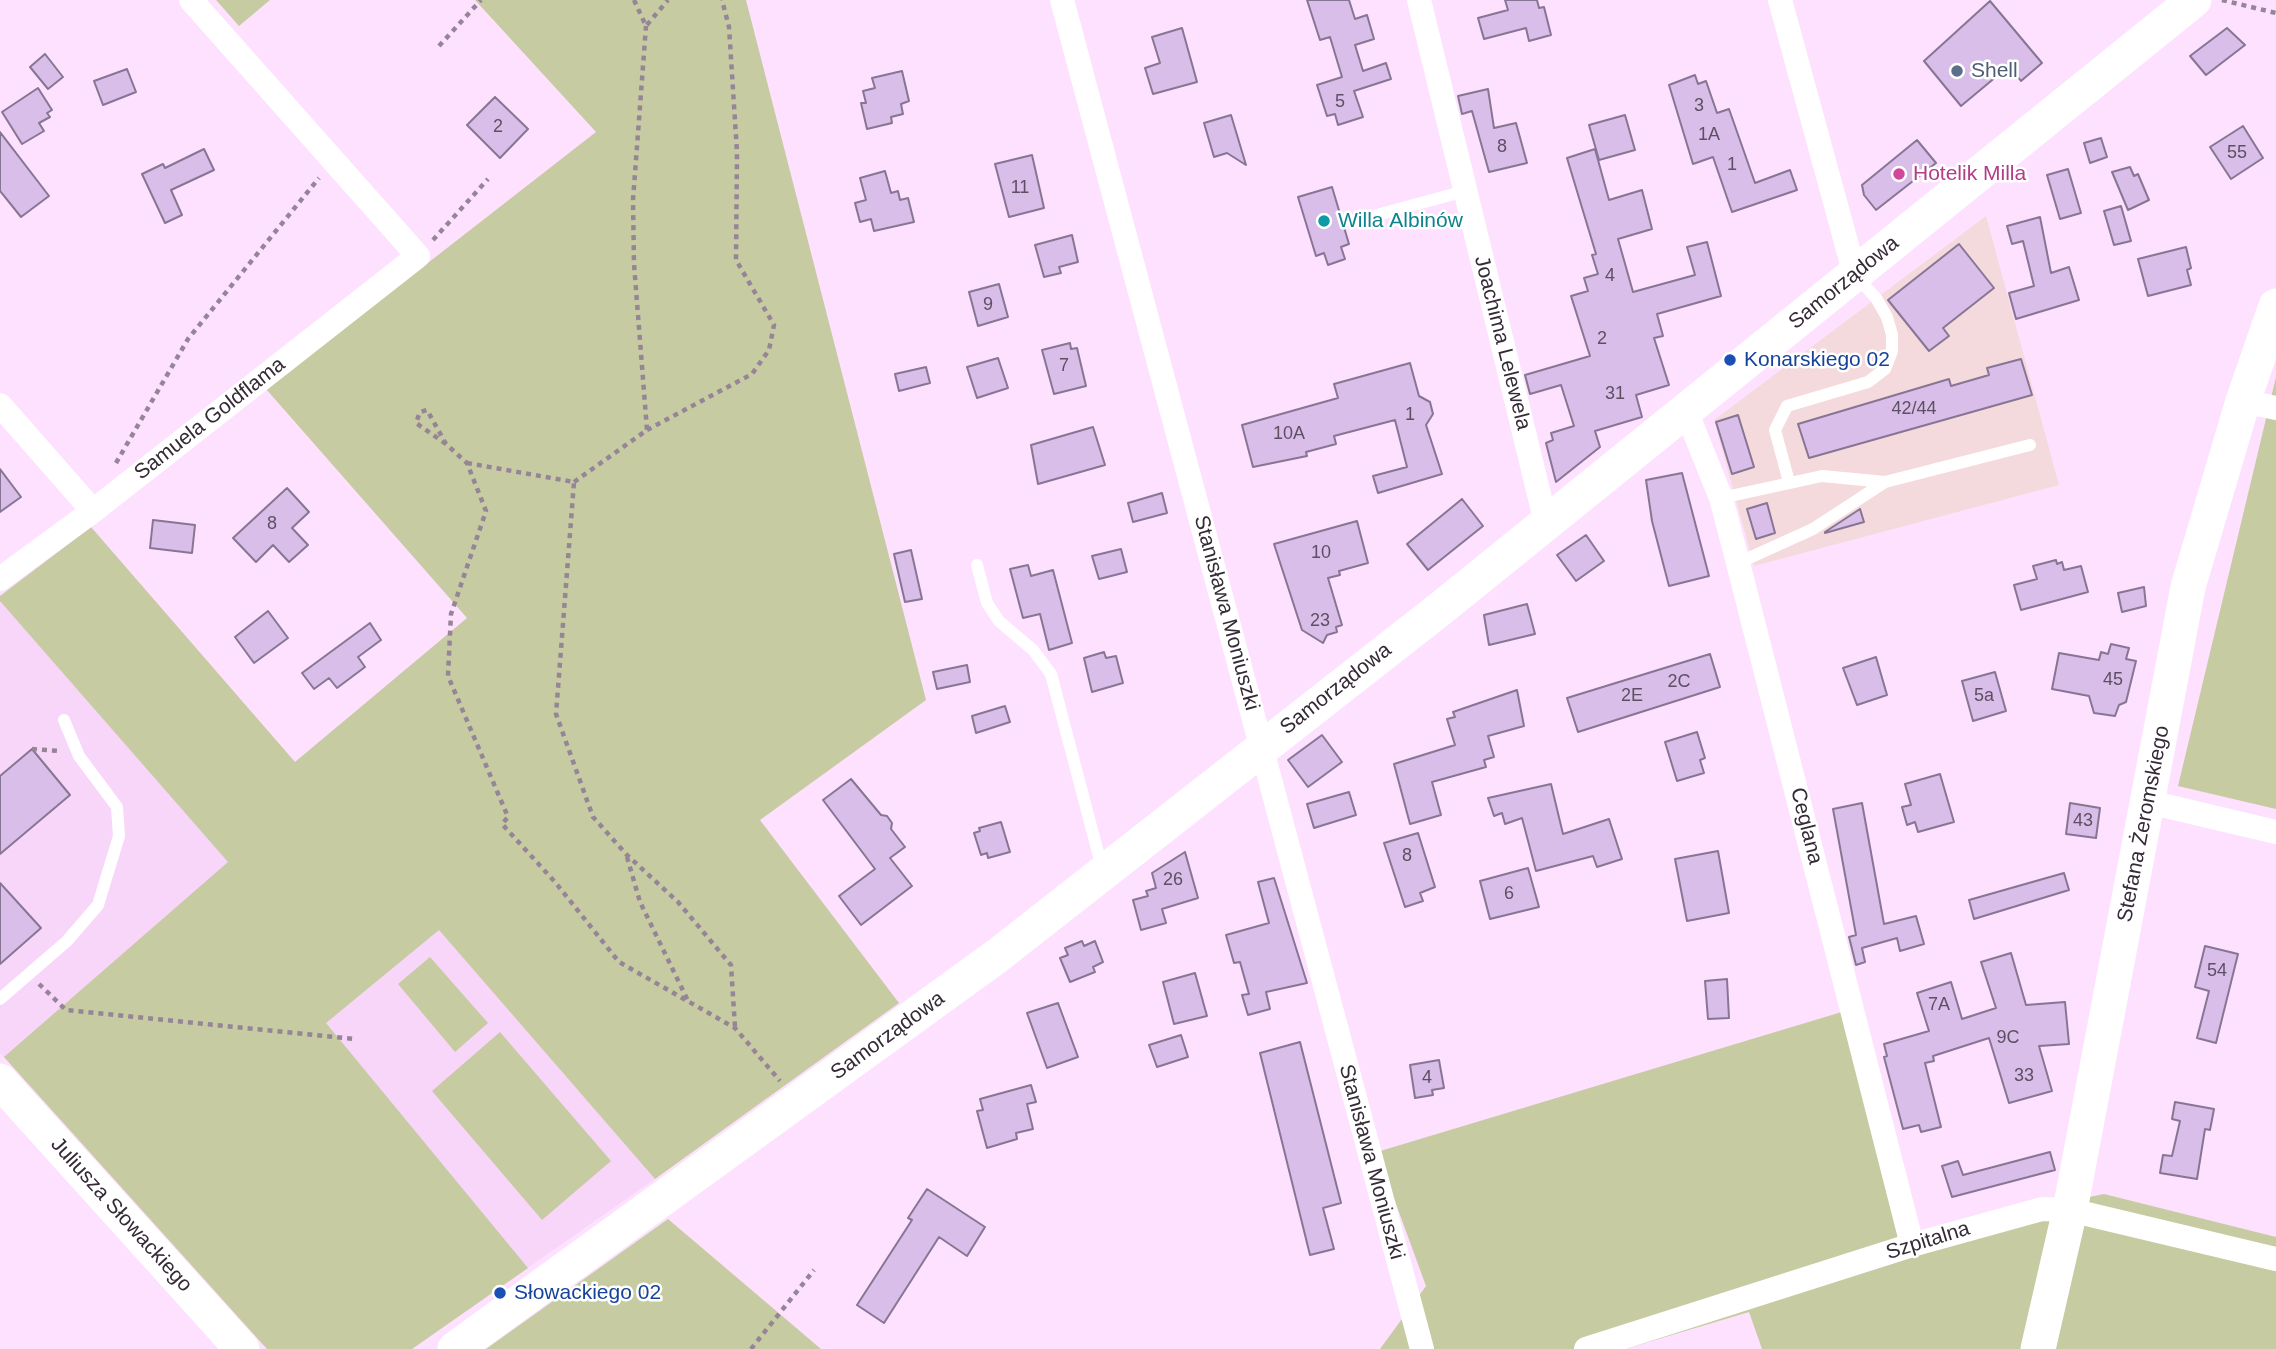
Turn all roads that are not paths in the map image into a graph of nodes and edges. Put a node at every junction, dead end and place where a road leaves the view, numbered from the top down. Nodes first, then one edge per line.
1 (191, 0) edge
2 (1062, 0) edge
3 (1419, 0) edge
4 (1780, 0) edge
5 (2194, 0) edge
6 (1465, 191) junction
7 (1377, 215) dead end
8 (1855, 275) junction
9 (2276, 306) edge
10 (2260, 404) edge
11 (0, 405) edge
12 (1686, 411) junction
13 (2030, 445) dead end
14 (1790, 482) junction
15 (1885, 482) junction
16 (1721, 498) junction
17 (93, 511) junction
18 (1546, 523) junction
19 (1738, 563) junction
20 (977, 565) dead end
21 (0, 579) edge
22 (64, 720) dead end
23 (1262, 746) junction
24 (2149, 802) junction
25 (2276, 832) edge
26 (1102, 870) junction
27 (1, 997) edge
28 (0, 1082) edge
29 (2070, 1210) junction
30 (1912, 1245) junction
31 (2276, 1259) edge
32 (242, 1349) edge
33 (455, 1349) edge
34 (1422, 1349) edge
35 (1586, 1349) edge
36 (2038, 1349) edge

1 - 17 street, Samuela Goldflama
2 - 23 street, Stanisława Moniuszki
3 - 6 street, Joachima Lelewela
4 - 8 street
5 - 8 street, Samorządowa
6 - 7 lane
6 - 18 street, Joachima Lelewela
8 - 12 street, Samorządowa
8 - 14 lane
9 - 10 street, Stefana Żeromskiego
10 - 24 street, Stefana Żeromskiego
11 - 17 street
12 - 16 street, Ceglana
12 - 18 street, Samorządowa
13 - 15 lane
14 - 15 lane
14 - 16 lane
15 - 19 lane
16 - 19 street, Ceglana
17 - 21 street, Samuela Goldflama
18 - 23 street, Samorządowa
19 - 30 street, Ceglana
20 - 26 lane
22 - 27 lane
23 - 26 street, Samorządowa
23 - 34 street, Stanisława Moniuszki
24 - 25 street
24 - 29 street, Stefana Żeromskiego
26 - 33 street, Samorządowa
28 - 32 street, Juliusza Słowackiego
29 - 30 street, Szpitalna
29 - 31 street, Szpitalna
29 - 36 street, Stefana Żeromskiego
30 - 35 street, Szpitalna

